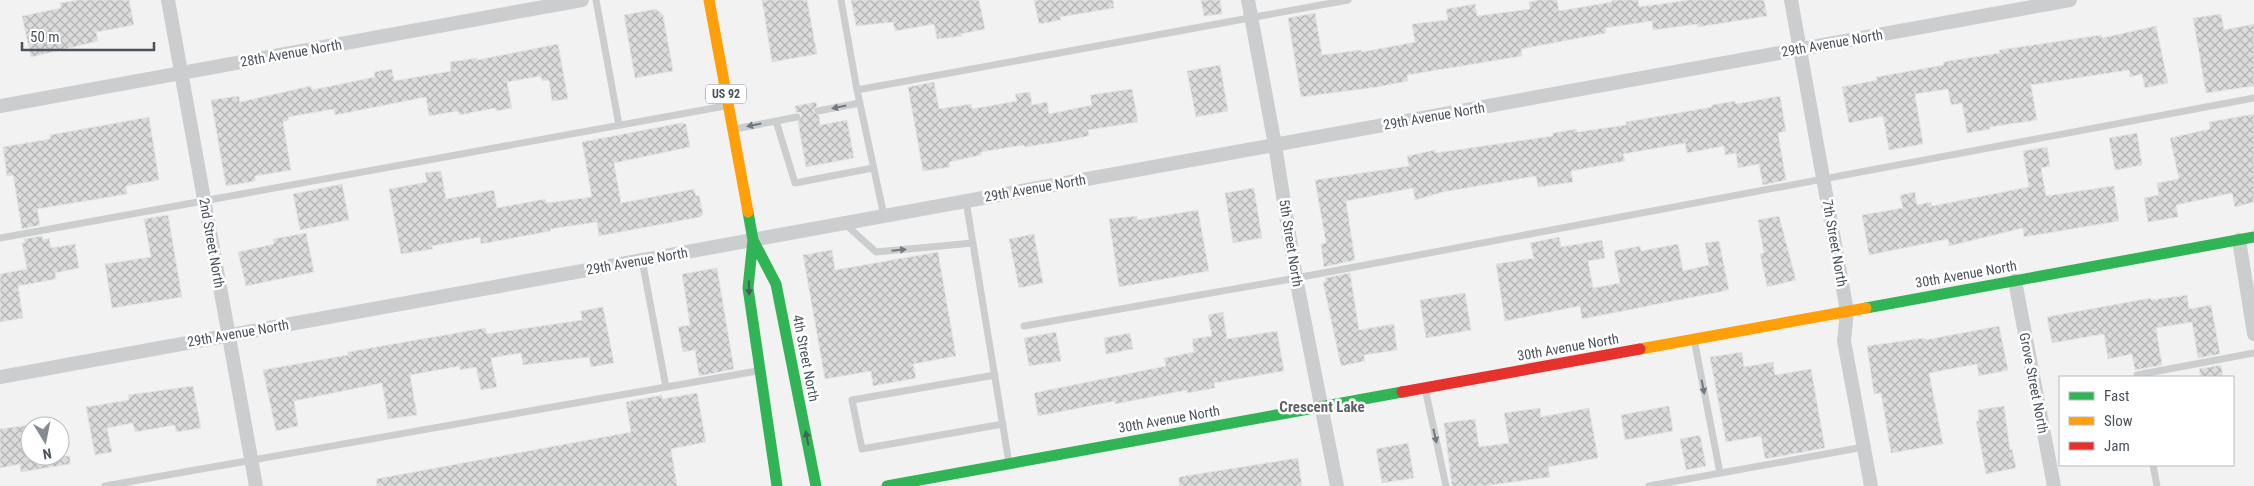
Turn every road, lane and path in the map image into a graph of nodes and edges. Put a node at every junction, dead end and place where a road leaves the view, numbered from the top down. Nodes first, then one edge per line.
1 (168, 0) edge
2 (582, 0) edge
3 (596, 0) edge
4 (709, 0) edge
5 (841, 0) edge
6 (1248, 0) edge
7 (1348, 0) edge
8 (1791, 0) edge
9 (2070, 0) edge
10 (1251, 18) junction
11 (1800, 49) junction
12 (181, 73) junction
13 (857, 90) junction
14 (2254, 98) edge
15 (860, 103) junction
16 (0, 106) edge
17 (728, 106) junction
18 (818, 111) dead end
19 (797, 118) dead end
20 (776, 121) junction
21 (619, 125) junction
22 (732, 129) junction
23 (1275, 145) junction
24 (874, 168) junction
25 (1823, 178) junction
26 (204, 201) junction
27 (966, 201) junction
28 (884, 216) junction
29 (844, 223) junction
30 (2254, 237) edge
31 (0, 238) edge
32 (753, 240) junction
33 (2239, 240) junction
34 (973, 243) junction
35 (642, 260) junction
36 (1296, 278) junction
37 (2015, 281) junction
38 (1847, 311) junction
39 (1024, 326) dead end
40 (2254, 334) edge
41 (228, 335) junction
42 (1694, 339) junction
43 (2254, 352) edge
44 (760, 371) junction
45 (995, 375) junction
46 (0, 376) edge
47 (2138, 376) edge
48 (666, 387) junction
49 (1424, 388) junction
50 (1322, 407) junction
51 (1003, 424) junction
52 (1864, 447) junction
53 (251, 460) junction
54 (1009, 464) junction
55 (2153, 466) edge
56 (1720, 473) junction
57 (911, 484) edge
58 (105, 486) edge
59 (256, 486) edge
60 (778, 486) edge
61 (816, 486) edge
62 (887, 486) edge
63 (1338, 486) edge
64 (1446, 486) edge
65 (1649, 486) edge
66 (1871, 486) edge
67 (2054, 486) edge
68 (2157, 486) edge

1 - 12 street, 2nd Street North
2 - 12 street, 28th Avenue North
3 - 21 lane
4 - 17 street, 4th Street North / US 92
5 - 13 lane
6 - 10 street, 5th Street North
7 - 10 lane
8 - 11 street, 7th Street North
9 - 11 street, 29th Avenue North
10 - 13 lane
10 - 23 street, 5th Street North
11 - 23 street, 29th Avenue North
11 - 25 street, 7th Street North
12 - 16 street, 28th Avenue North
12 - 26 street, 2nd Street North
13 - 15 lane
14 - 25 lane
15 -> 18 lane
15 - 24 lane
17 - 21 lane
17 - 22 street, 4th Street North / US 92
19 - 20 lane
20 -> 22 lane
20 - 24 lane
21 - 26 lane
22 - 32 street, 4th Street North / US 92
23 - 27 street, 29th Avenue North
23 - 36 street, 5th Street North
24 - 28 lane
25 - 36 lane
25 - 38 street, 7th Street North
26 - 31 lane
26 - 41 street, 2nd Street North
27 - 28 street, 29th Avenue North
27 - 34 lane
28 - 29 street, 29th Avenue North
29 - 32 street, 29th Avenue North
29 -> 34 lane
30 - 33 street, 30th Avenue North
32 - 35 street, 29th Avenue North
32 -> 44 street, 4th Street North / US 92
61 -> 32 street, 4th Street North / US 92
33 - 37 street, 30th Avenue North
33 - 40 street
34 - 45 lane
35 - 41 street, 29th Avenue North
35 - 48 lane
36 - 39 lane
36 - 50 street, 5th Street North
37 - 38 street, 30th Avenue North
37 - 67 street, Grove Street North
38 - 42 street, 30th Avenue North
38 - 52 street, 7th Street North
41 - 46 street, 29th Avenue North
41 - 53 street, 2nd Street North
42 - 49 street, 30th Avenue North
42 -> 56 lane
43 - 47 lane
44 - 48 lane
44 - 60 street, 4th Street North / US 92
45 - 51 lane
45 - 51 lane
48 - 53 lane
49 - 50 street, 30th Avenue North
49 -> 64 lane
50 - 54 street, 30th Avenue North
50 - 63 street, 5th Street North
51 - 54 lane
52 - 56 lane
52 - 66 street, 7th Street North
53 - 58 lane
53 - 59 street, 2nd Street North
54 - 57 street, 30th Avenue North
55 - 68 lane
56 - 65 lane
57 - 62 street, 30th Avenue North

